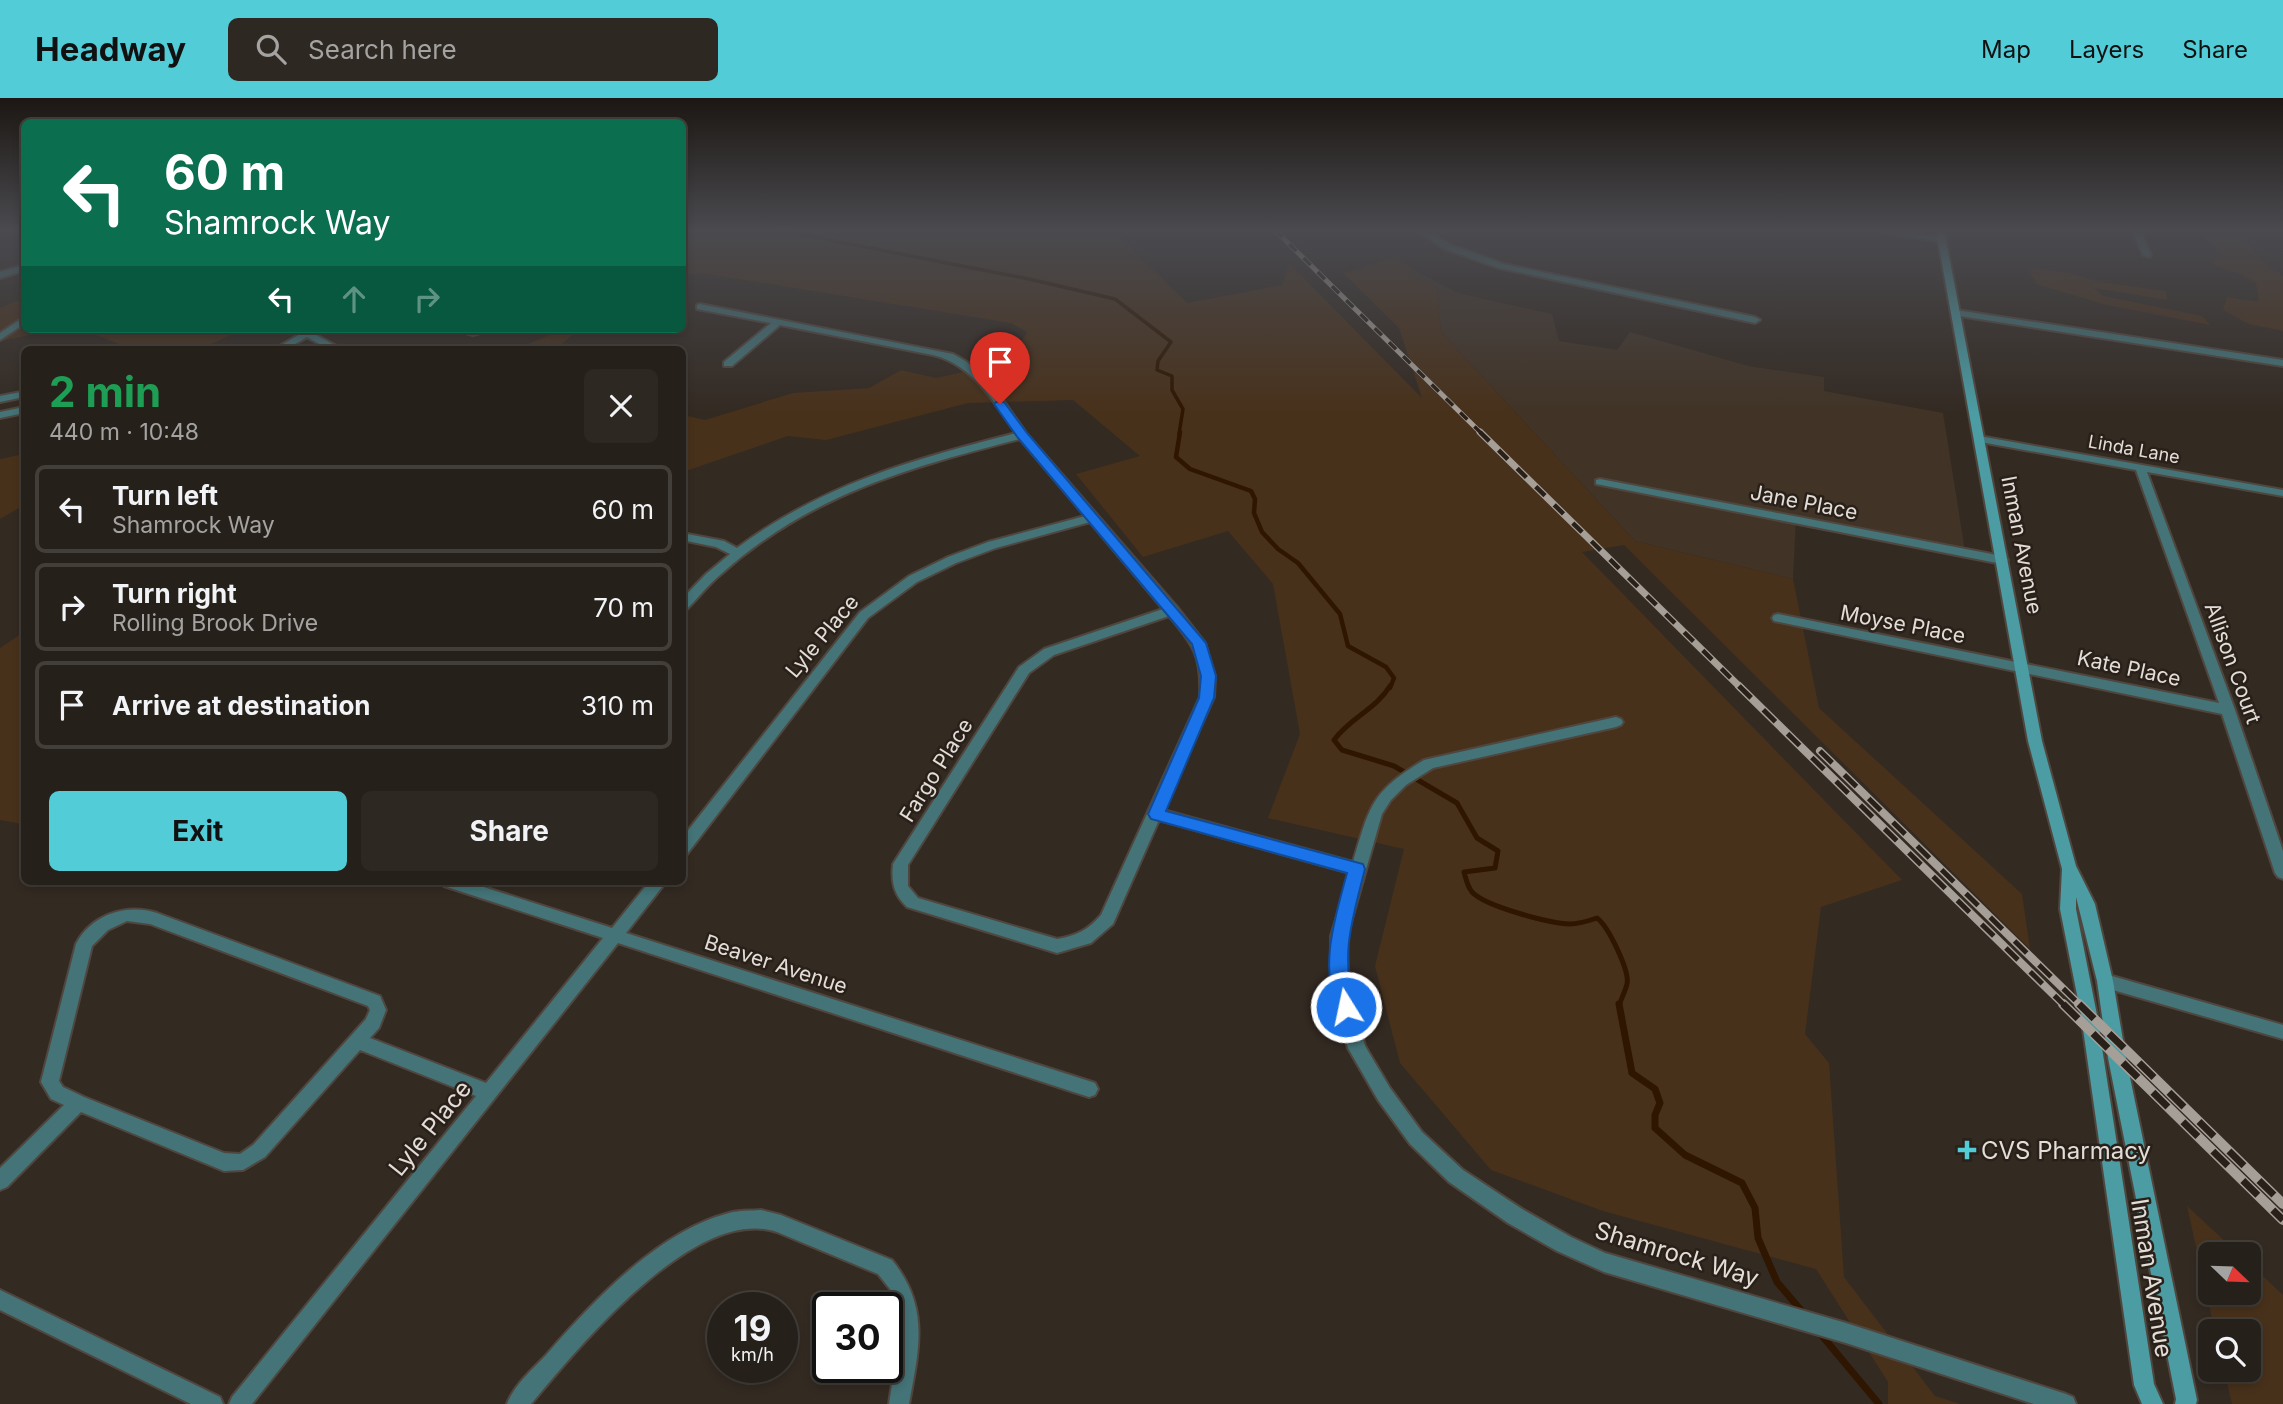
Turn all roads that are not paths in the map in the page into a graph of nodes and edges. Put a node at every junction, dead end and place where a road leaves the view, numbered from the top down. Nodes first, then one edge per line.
1 (1619, 291) edge
2 (1952, 291) edge
3 (700, 307) dead end
4 (1956, 313) junction
5 (1755, 320) dead end
6 (21, 322) edge
7 (778, 323) junction
8 (308, 333) edge
9 (314, 333) edge
10 (0, 337) edge
11 (285, 346) edge
12 (332, 346) edge
13 (728, 363) dead end
14 (2283, 363) edge
15 (21, 395) dead end
16 (0, 399) edge
17 (21, 411) edge
18 (0, 415) edge
19 (0, 421) edge
20 (1022, 435) junction
21 (1979, 439) junction
22 (2140, 467) junction
23 (1600, 482) dead end
24 (2283, 492) edge
25 (1094, 517) junction
26 (686, 537) edge
27 (738, 553) junction
28 (2002, 560) junction
29 (686, 603) edge
30 (1173, 610) junction
31 (1778, 618) dead end
32 (2021, 667) junction
33 (2228, 710) junction
34 (1616, 722) dead end
35 (1157, 814) junction
36 (686, 845) edge
37 (2068, 866) junction
38 (1357, 869) junction
39 (2283, 873) edge
40 (458, 885) edge
41 (656, 885) edge
42 (615, 936) junction
43 (2105, 981) junction
44 (2283, 1031) edge
45 (358, 1041) junction
46 (1089, 1090) dead end
47 (490, 1093) junction
48 (78, 1103) junction
49 (0, 1181) edge
50 (0, 1300) edge
51 (213, 1404) edge
52 (239, 1404) edge
53 (517, 1404) edge
54 (899, 1404) edge
55 (2066, 1404) edge
56 (2153, 1404) edge
57 (2185, 1404) edge

1 - 5 street
2 - 4 main road, Inman Avenue
3 - 7 street
4 - 14 street
4 - 21 main road, Inman Avenue
6 - 10 street
7 - 13 street
7 - 20 street
8 - 11 street
9 - 12 street
15 - 16 street
17 - 18 street
18 - 19 street
20 - 25 street
20 - 27 street
21 - 22 street, Linda Lane
21 - 28 main road, Inman Avenue
22 - 24 street, Linda Lane
22 - 33 street, Allison Court
23 - 28 street, Jane Place
25 - 30 street
25 - 36 street, Lyle Place
26 - 27 street
27 - 29 street
28 - 32 main road, Inman Avenue
30 - 35 street
30 - 35 street, Fargo Place
31 - 32 street, Moyse Place
32 - 33 street, Kate Place
32 - 37 main road, Inman Avenue
33 - 39 street, Allison Court
34 - 38 street, Shamrock Way
35 - 38 street
37 - 43 main road, Inman Avenue
37 - 56 main road, Inman Avenue
38 - 55 street, Shamrock Way
40 - 42 street, Beaver Avenue
41 - 42 street, Lyle Place
42 - 46 street, Beaver Avenue
42 - 47 street, Lyle Place
43 - 44 street
43 - 57 main road, Inman Avenue
45 - 47 street
45 - 48 street
45 - 48 street
47 - 52 street, Lyle Place
48 - 49 street
50 - 51 street
53 - 54 street

